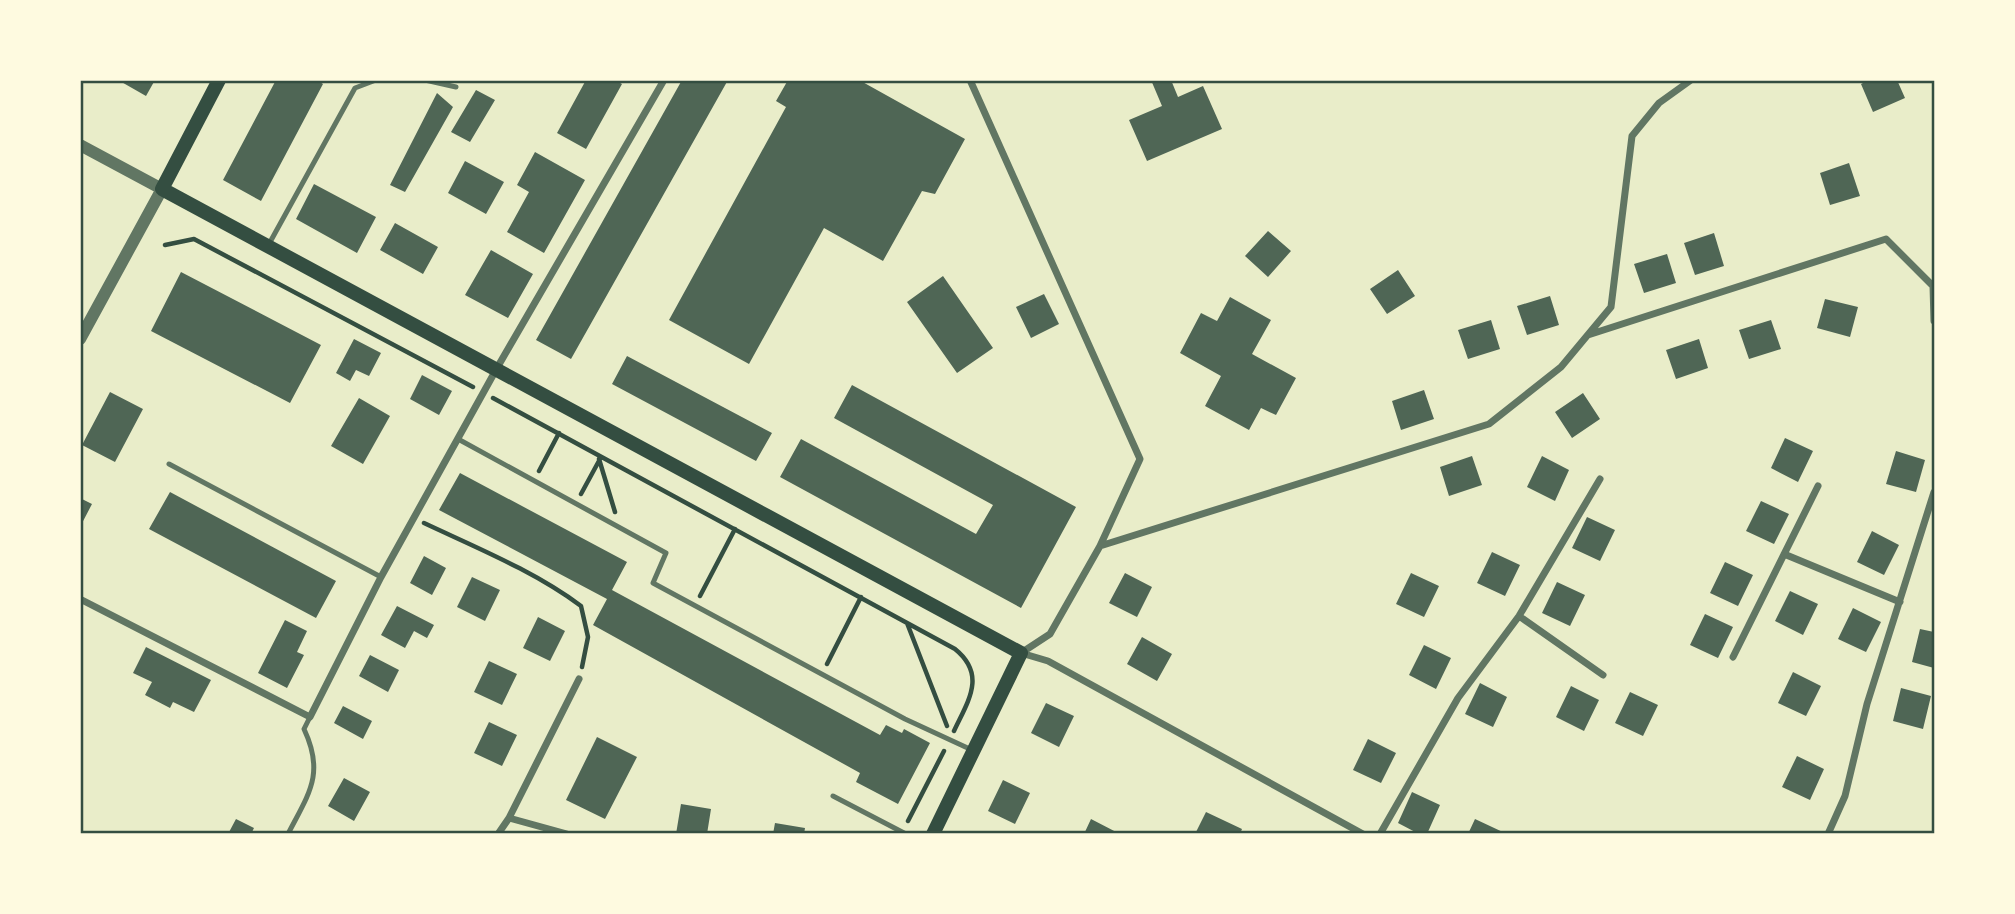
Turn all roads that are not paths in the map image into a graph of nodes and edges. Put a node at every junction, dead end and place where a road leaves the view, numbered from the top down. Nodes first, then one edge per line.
1 (219, 80) edge
2 (376, 80) edge
3 (425, 80) edge
4 (664, 80) edge
5 (970, 80) edge
6 (1691, 80) edge
7 (456, 87) dead end
8 (80, 145) edge
9 (162, 189) junction
10 (267, 247) junction
11 (1934, 287) edge
12 (1934, 321) edge
13 (1588, 335) junction
14 (80, 339) edge
15 (497, 368) junction
16 (458, 439) junction
17 (169, 464) dead end
18 (1600, 479) dead end
19 (1818, 486) dead end
20 (1934, 492) edge
21 (1100, 545) junction
22 (1784, 554) junction
23 (381, 577) junction
24 (80, 599) edge
25 (1900, 602) junction
26 (1519, 616) junction
27 (1021, 653) junction
28 (1733, 657) dead end
29 (1603, 675) dead end
30 (579, 678) road end
31 (310, 717) junction
32 (973, 751) junction
33 (833, 796) dead end
34 (509, 818) junction
35 (905, 833) edge
36 (288, 834) edge
37 (498, 834) edge
38 (568, 834) edge
39 (933, 834) edge
40 (1363, 834) edge
41 (1380, 834) edge
42 (1828, 834) edge

1 - 9 main road
2 - 10 lane
3 - 7 lane
4 - 15 street
5 - 21 street
6 - 13 street
8 - 9 street
9 - 10 main road
9 - 14 street
10 - 15 main road
11 - 12 street
11 - 13 street
13 - 21 street
15 - 16 street
15 - 27 main road
16 - 23 street
16 - 32 lane
17 - 23 lane
18 - 26 street
19 - 22 street
20 - 25 street
21 - 27 street
22 - 25 street
22 - 28 street
23 - 31 street
24 - 31 street
25 - 42 street
26 - 29 street
26 - 41 street
27 - 32 main road
27 - 40 street
30 - 34 street
31 - 36 lane
32 - 39 main road
33 - 35 lane
34 - 37 street
34 - 38 street

